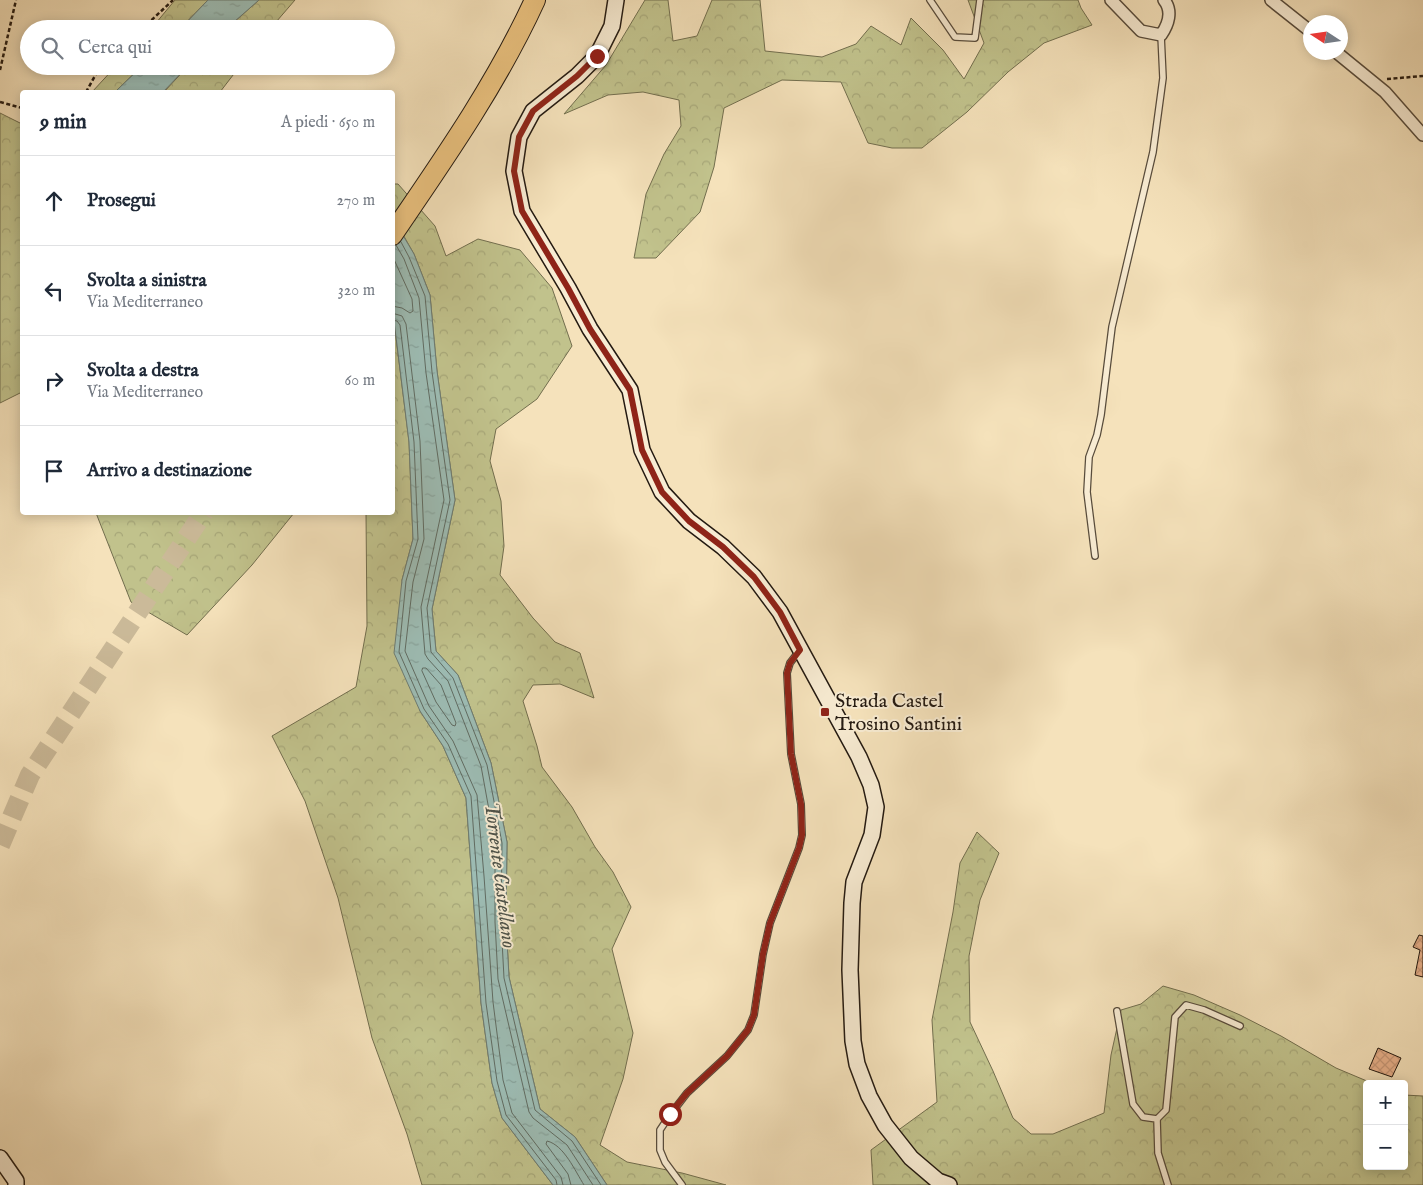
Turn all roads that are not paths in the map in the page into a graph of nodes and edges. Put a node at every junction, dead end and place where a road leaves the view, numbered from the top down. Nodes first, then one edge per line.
1 (535, 0) edge
2 (616, 0) edge
3 (930, 0) edge
4 (980, 0) edge
5 (1111, 0) edge
6 (1164, 0) edge
7 (1271, 0) edge
8 (1303, 26) edge
9 (1161, 35) junction
10 (1346, 60) edge
11 (1423, 135) edge
12 (395, 230) edge
13 (1095, 556) dead end
14 (800, 650) junction
15 (1116, 1011) dead end
16 (1240, 1026) dead end
17 (1157, 1119) junction
18 (0, 1158) edge
19 (16, 1185) edge
20 (682, 1185) edge
21 (949, 1185) edge
22 (1168, 1185) edge

1 - 12 highway
2 - 14 street
3 - 4 lane
5 - 9 street
6 - 9 street
7 - 8 street
9 - 13 lane
10 - 11 street
14 - 20 lane
14 - 21 street
15 - 17 lane
16 - 17 lane
17 - 22 lane
18 - 19 street

